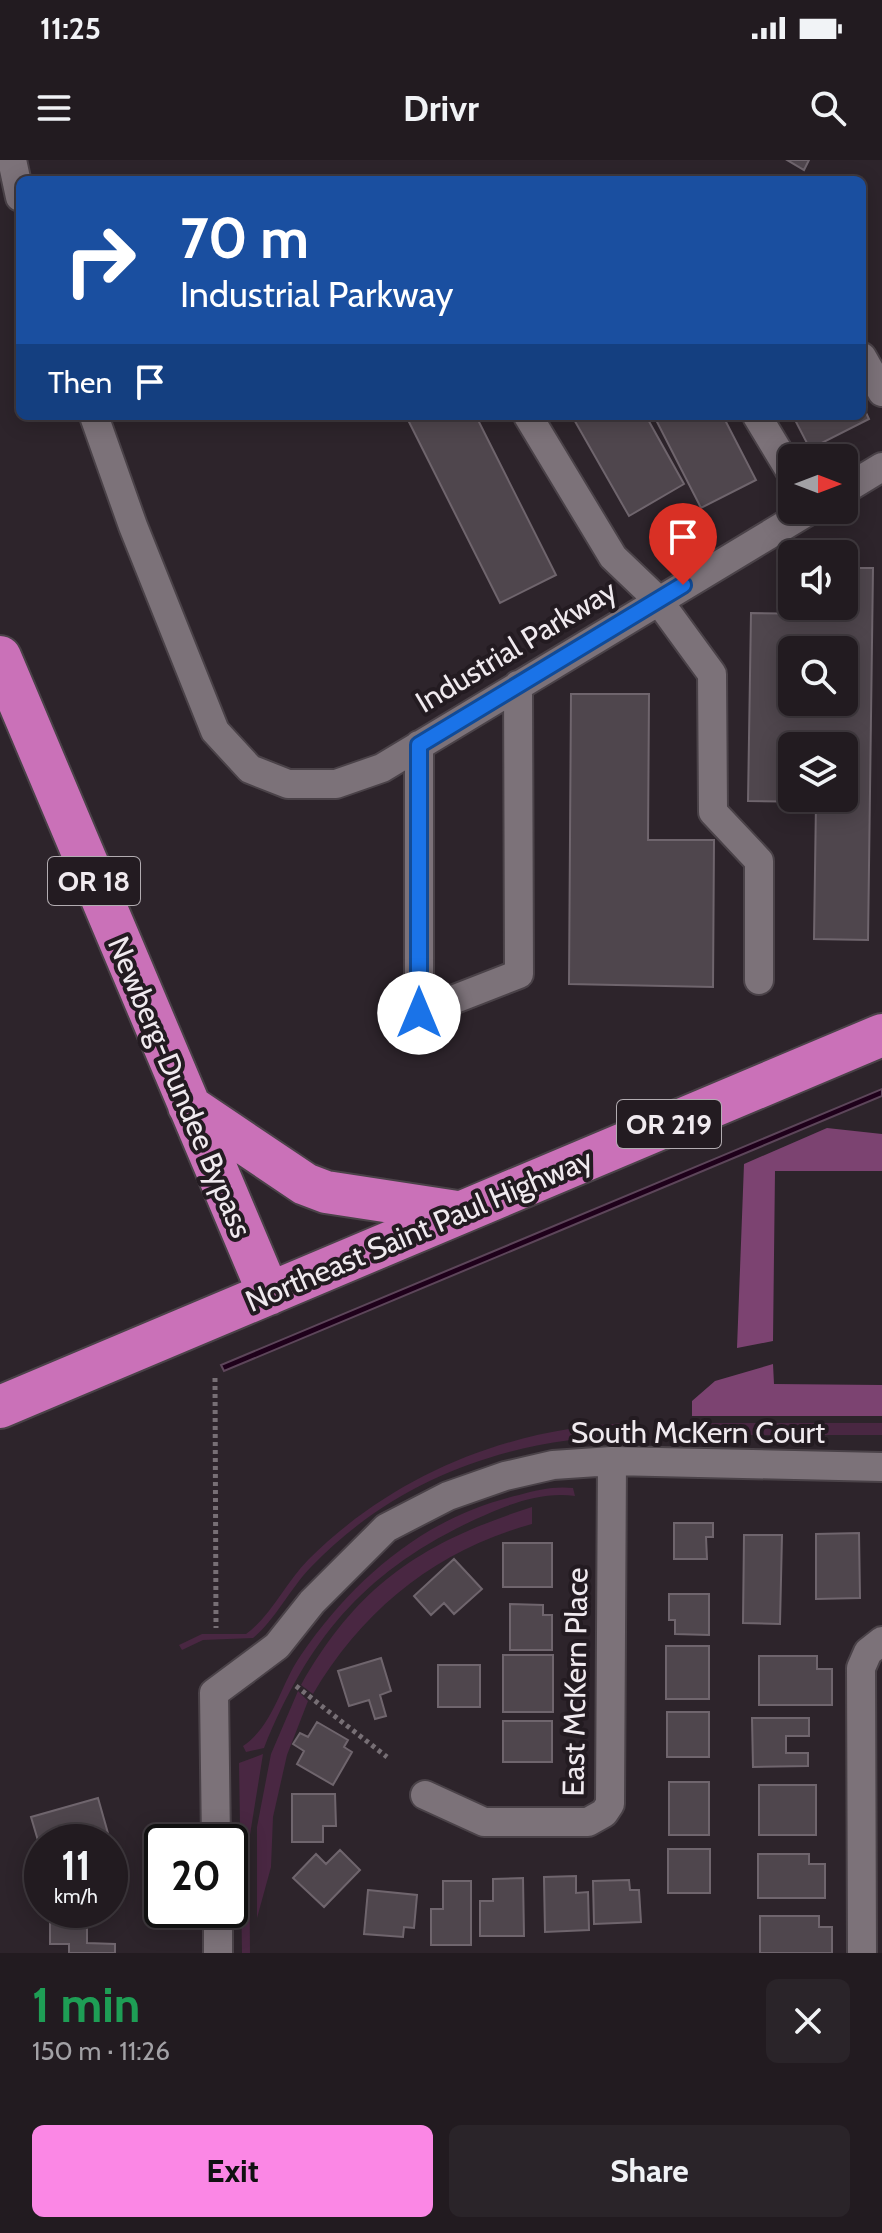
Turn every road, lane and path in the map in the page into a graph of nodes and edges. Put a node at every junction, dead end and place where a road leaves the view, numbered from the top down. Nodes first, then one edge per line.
1 (866, 364) edge
2 (882, 392) edge
3 (95, 420) edge
4 (530, 420) edge
5 (759, 420) edge
6 (778, 451) edge
7 (882, 467) edge
8 (858, 482) edge
9 (786, 524) edge
10 (658, 600) junction
11 (0, 657) edge
12 (518, 685) junction
13 (419, 745) junction
14 (759, 980) dead end
15 (882, 1035) edge
16 (189, 1106) junction
17 (457, 1212) junction
18 (269, 1294) junction
19 (215, 1378) dead end
20 (0, 1407) edge
21 (612, 1461) junction
22 (882, 1467) edge
23 (216, 1628) dead end
24 (882, 1641) edge
25 (296, 1686) dead end
26 (387, 1757) dead end
27 (425, 1795) dead end
28 (216, 1824) edge
29 (218, 1928) edge
30 (218, 1953) edge
31 (862, 1953) edge

1 - 2 street
3 - 13 street, Industrial Parkway
4 - 10 street
5 - 6 street
7 - 8 street
9 - 10 street, Industrial Parkway
10 - 12 street, Industrial Parkway
10 - 14 street
11 - 16 highway, Newberg-Dundee Bypass / OR 18
12 - 13 street, Industrial Parkway
12 - 13 street
15 - 17 highway, Northeast Saint Paul Highway / OR 219
16 - 17 highway
16 - 18 highway, Newberg-Dundee Bypass / OR 18
17 - 18 highway, Northeast Saint Paul Highway / OR 219
18 - 20 highway, Northeast Saint Paul Highway / OR 219
19 - 23 path
21 - 22 street, South McKern Court
21 - 27 street, East McKern Place
21 - 28 street, South McKern Court
24 - 31 street
25 - 26 path
29 - 30 street

